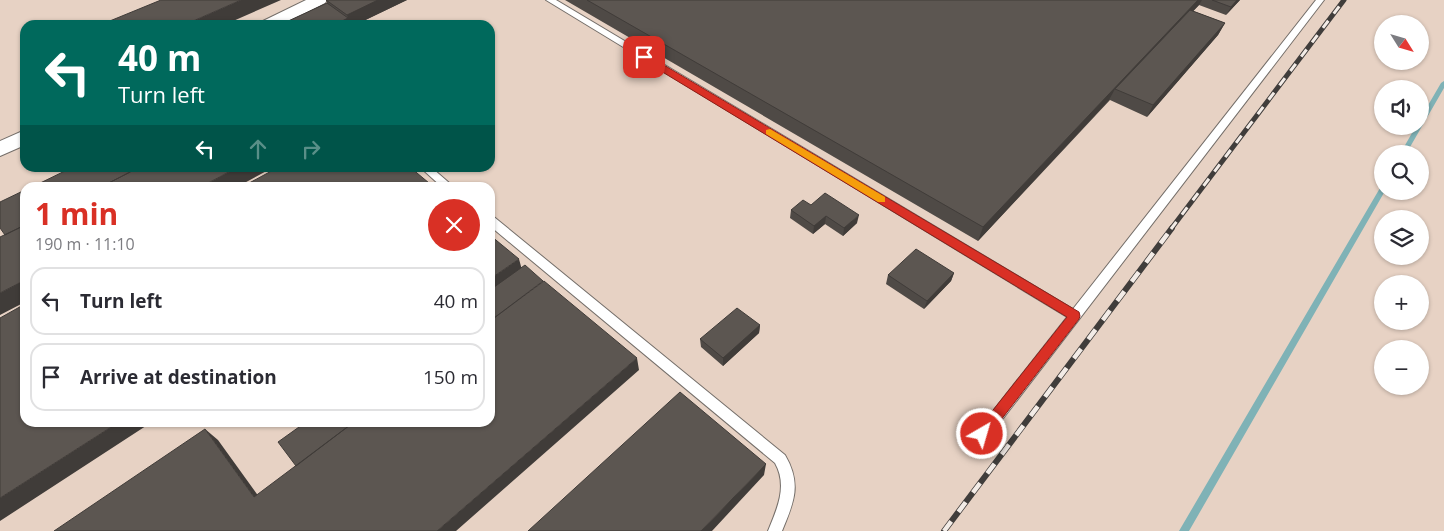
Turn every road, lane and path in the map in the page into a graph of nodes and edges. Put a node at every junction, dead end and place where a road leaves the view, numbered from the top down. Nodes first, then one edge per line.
1 (319, 0) edge
2 (550, 0) edge
3 (1320, 0) edge
4 (279, 20) edge
5 (20, 139) edge
6 (0, 148) edge
7 (431, 172) edge
8 (443, 182) edge
9 (495, 224) edge
10 (1074, 316) junction
11 (982, 434) dead end
12 (775, 531) edge

1 - 4 street
2 - 10 lane
3 - 10 lane
5 - 6 street
7 - 8 lane
9 - 12 lane
10 - 11 lane

